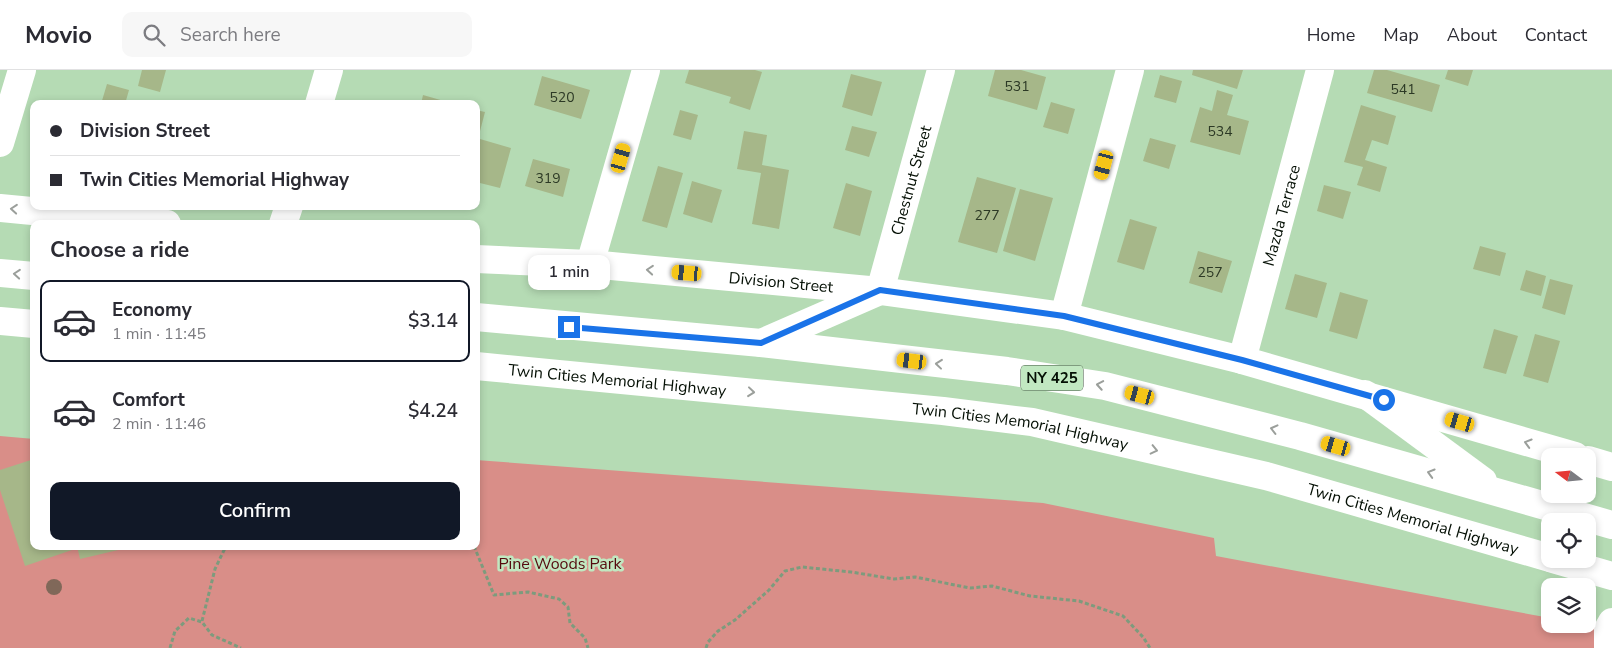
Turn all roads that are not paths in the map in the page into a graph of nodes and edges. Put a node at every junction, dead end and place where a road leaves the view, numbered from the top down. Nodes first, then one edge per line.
1 (22, 70) edge
2 (329, 70) edge
3 (646, 70) edge
4 (941, 70) edge
5 (1130, 70) edge
6 (1320, 70) edge
7 (320, 100) edge
8 (0, 143) edge
9 (0, 208) edge
10 (125, 220) edge
11 (480, 259) edge
12 (590, 264) junction
13 (0, 273) edge
14 (30, 276) edge
15 (880, 290) junction
16 (1064, 316) junction
17 (480, 318) edge
18 (0, 321) edge
19 (30, 324) edge
20 (761, 343) junction
21 (1242, 360) junction
22 (480, 366) edge
23 (1364, 394) junction
24 (1548, 448) edge
25 (1596, 462) edge
26 (1612, 467) edge
27 (1496, 491) junction
28 (1612, 525) edge
29 (1541, 555) edge
30 (1585, 568) edge
31 (1612, 576) edge
32 (1612, 622) edge
33 (1608, 648) edge

1 - 8 main road
2 - 7 main road
3 - 12 main road
4 - 15 main road, Chestnut Street
5 - 16 main road
6 - 21 main road, Mazda Terrace
10 -> 9 main road
11 - 12 main road, Division Street
15 -> 12 main road, Division Street
14 -> 13 main road
15 - 16 main road, Division Street
15 - 20 main road
16 - 21 main road, Division Street
17 - 20 main road, NY 425
18 - 19 main road
27 -> 20 main road, NY 425
21 - 23 main road, Division Street
22 -> 29 main road, Twin Cities Memorial Highway
24 -> 23 main road, Division Street
23 - 27 main road
25 - 26 main road
27 - 28 main road, NY 425
30 - 31 main road, Twin Cities Memorial Highway
32 - 33 main road

